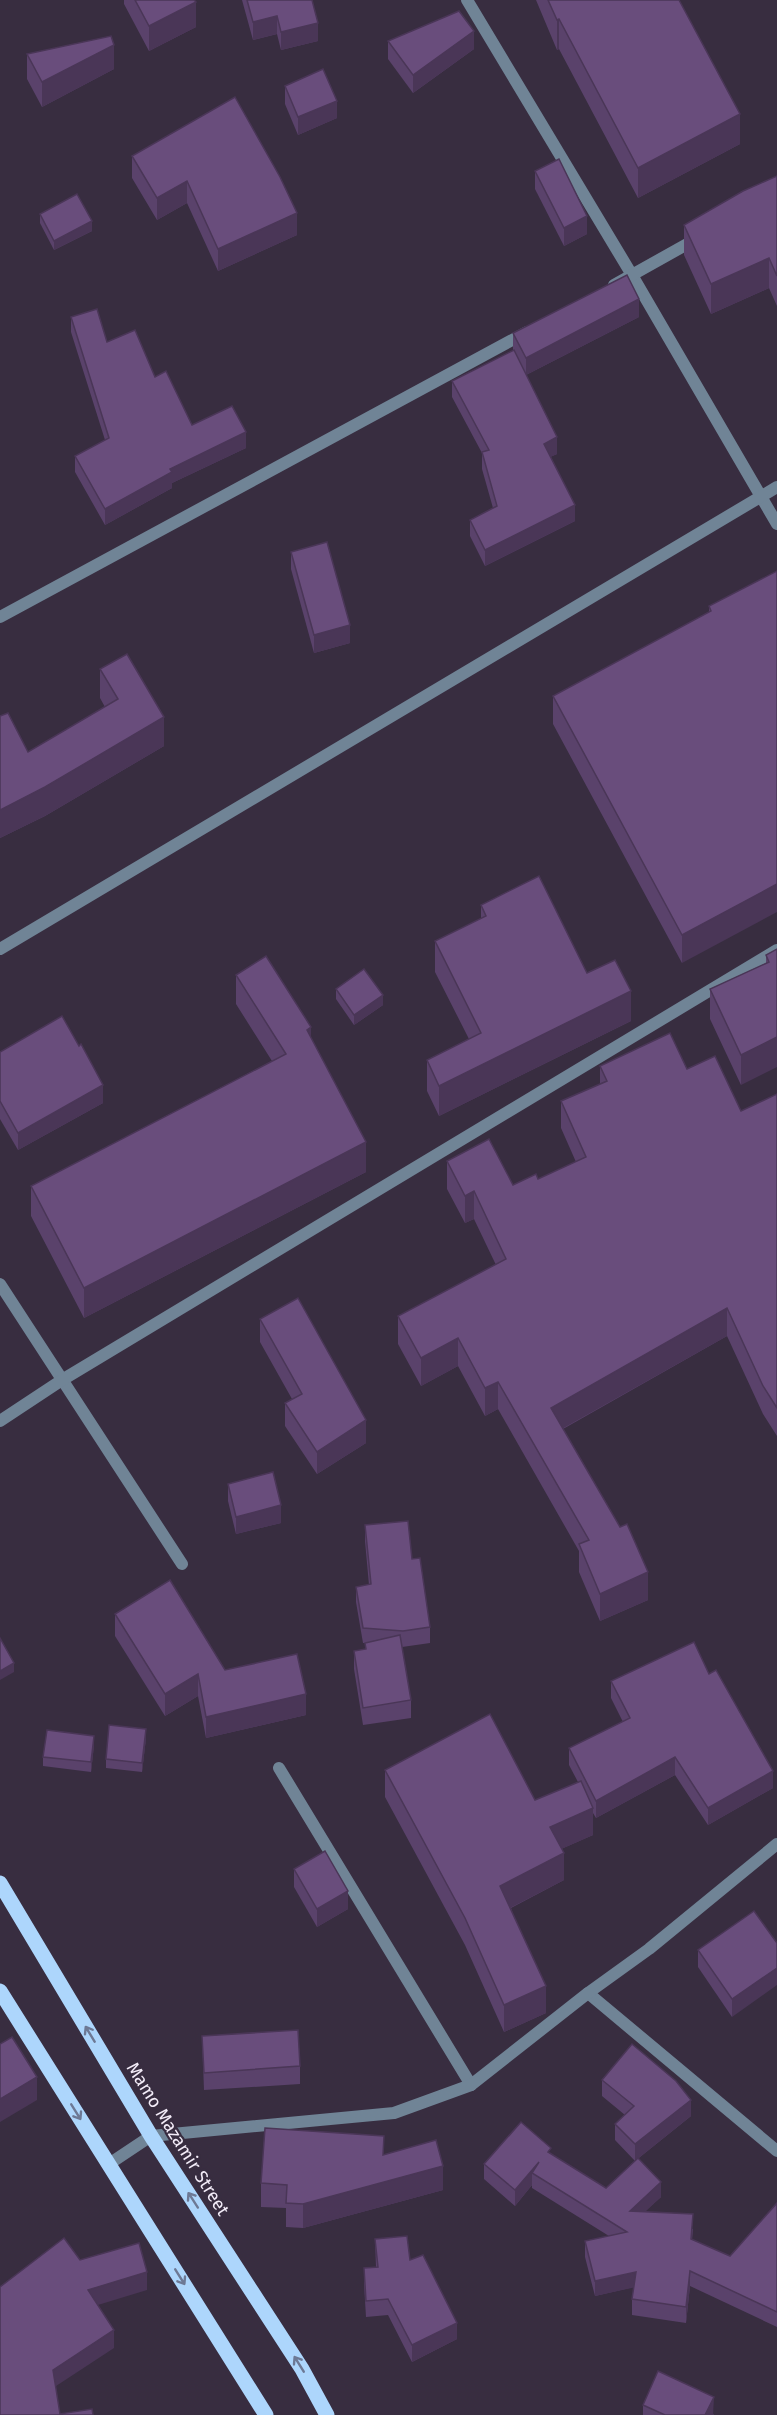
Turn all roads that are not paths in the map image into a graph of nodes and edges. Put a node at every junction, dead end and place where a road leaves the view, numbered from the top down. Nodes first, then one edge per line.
1 (467, 0) edge
2 (705, 234) edge
3 (632, 275) junction
4 (601, 292) edge
5 (538, 326) edge
6 (777, 487) edge
7 (761, 496) junction
8 (777, 524) edge
9 (0, 617) edge
10 (0, 949) edge
11 (777, 950) edge
12 (0, 1284) edge
13 (62, 1380) junction
14 (0, 1422) edge
15 (182, 1563) dead end
16 (279, 1768) dead end
17 (777, 1844) edge
18 (0, 1883) edge
19 (0, 1991) edge
20 (588, 1993) junction
21 (471, 2085) junction
22 (151, 2136) junction
23 (777, 2151) edge
24 (109, 2164) junction
25 (266, 2415) edge
26 (327, 2415) edge

1 - 3 street
2 - 3 street
3 - 4 street
3 - 7 street
5 - 9 street
6 - 7 street
7 - 8 street
7 - 10 street
11 - 13 street
12 - 13 street
13 - 14 street
13 - 15 street
16 - 21 street
17 - 20 street
22 -> 18 main road, Mamo Mazamir Street
19 -> 24 main road
20 - 21 street
20 - 23 street
21 - 22 street
22 - 24 street
26 -> 22 main road, Mamo Mazamir Street
24 -> 25 main road

